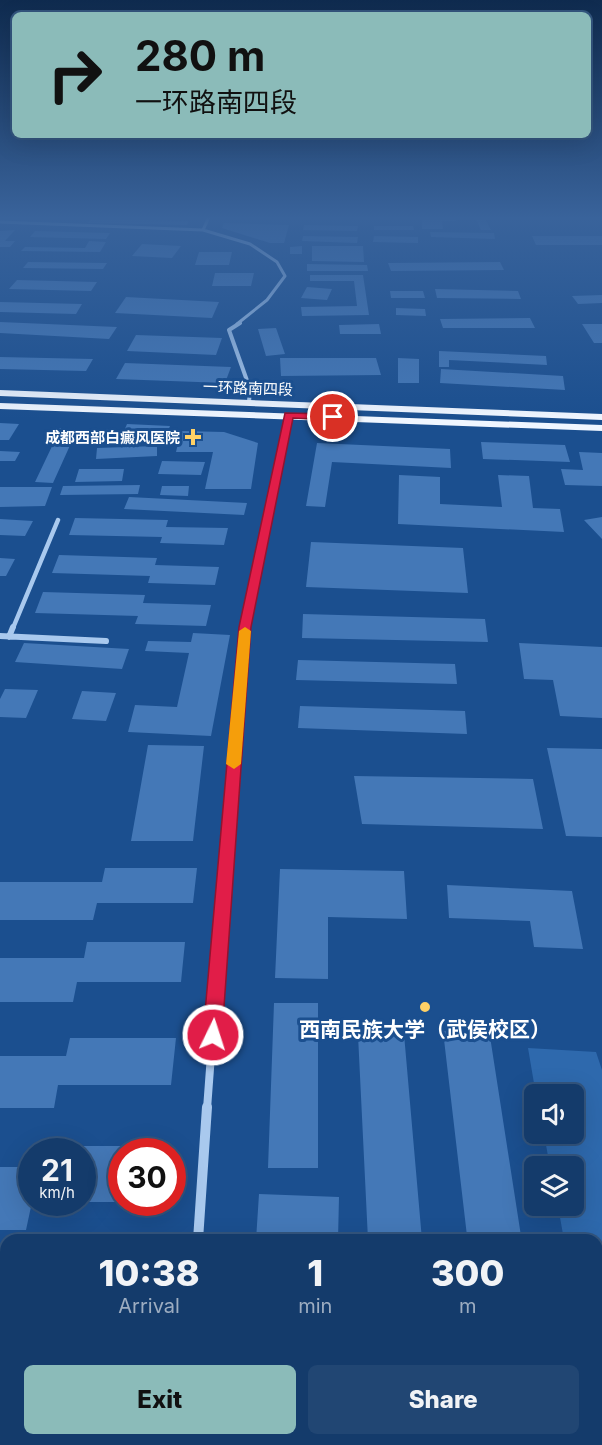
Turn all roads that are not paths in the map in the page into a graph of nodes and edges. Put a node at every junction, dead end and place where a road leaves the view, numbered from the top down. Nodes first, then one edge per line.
1 (280, 284) edge
2 (0, 393) edge
3 (249, 402) junction
4 (0, 406) edge
5 (289, 415) junction
6 (602, 417) edge
7 (602, 428) edge
8 (58, 520) dead end
9 (0, 636) edge
10 (9, 637) junction
11 (106, 641) dead end
12 (198, 1234) edge

1 - 3 street
2 - 3 main road, 一环路南四段
3 - 6 main road, 一环路南四段
4 - 5 main road, 一环路南四段
5 - 7 main road, 一环路南四段
5 - 12 street
8 - 10 street
9 - 10 street
10 - 11 street

